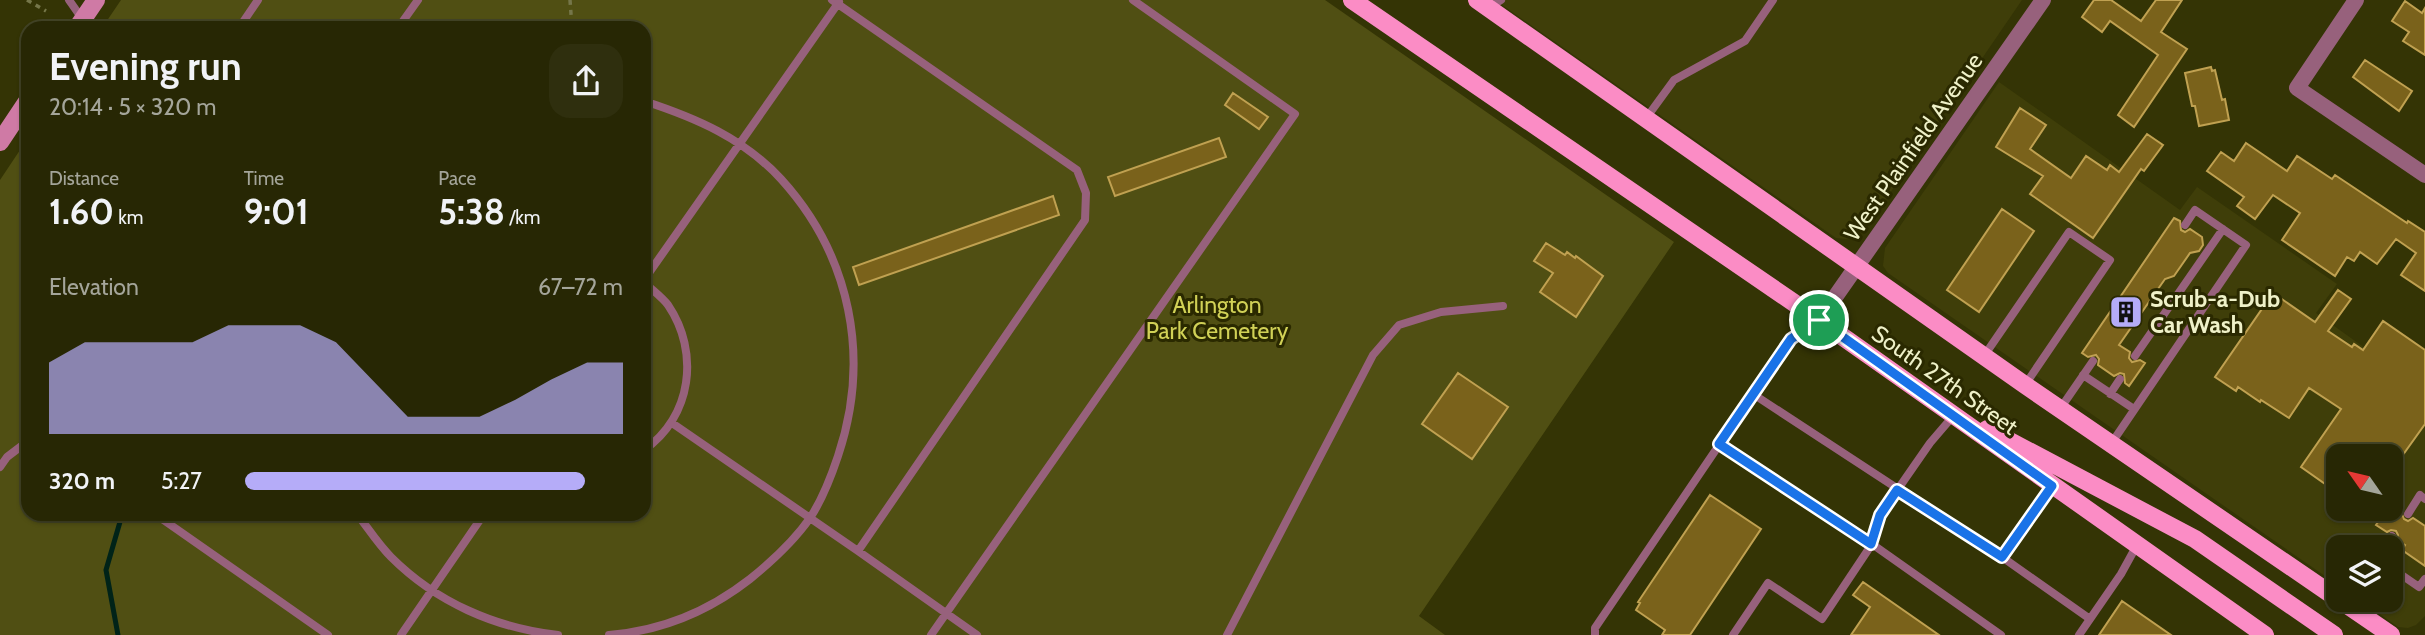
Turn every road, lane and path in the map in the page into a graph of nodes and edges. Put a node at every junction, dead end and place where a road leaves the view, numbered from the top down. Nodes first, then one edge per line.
1 (27, 0) edge
2 (69, 0) edge
3 (96, 0) edge
4 (258, 0) edge
5 (418, 0) edge
6 (570, 0) edge
7 (1133, 0) edge
8 (1353, 0) edge
9 (1773, 0) edge
10 (2043, 0) edge
11 (2356, 0) edge
12 (837, 1) edge
13 (1490, 2) edge
14 (46, 12) dead end
15 (82, 21) edge
16 (87, 21) edge
17 (244, 21) edge
18 (403, 21) edge
19 (572, 21) edge
20 (651, 104) edge
21 (21, 110) edge
22 (1647, 117) junction
23 (0, 142) edge
24 (740, 144) junction
25 (2425, 175) edge
26 (2185, 225) dead end
27 (2223, 229) junction
28 (1857, 267) junction
29 (651, 271) edge
30 (651, 288) edge
31 (1503, 306) dead end
32 (1819, 320) junction
33 (1984, 356) junction
34 (2136, 356) dead end
35 (2093, 361) dead end
36 (2083, 375) junction
37 (2120, 379) dead end
38 (2025, 385) junction
39 (1753, 394) junction
40 (2110, 394) junction
41 (2060, 409) junction
42 (2134, 409) junction
43 (1955, 415) junction
44 (672, 423) junction
45 (1719, 444) junction
46 (2111, 444) junction
47 (651, 445) edge
48 (21, 446) edge
49 (0, 467) edge
50 (2052, 486) junction
51 (1897, 490) junction
52 (2425, 499) edge
53 (2408, 514) dead end
54 (809, 519) junction
55 (165, 521) edge
56 (362, 521) edge
57 (479, 521) edge
58 (1871, 544) junction
59 (2137, 545) junction
60 (858, 551) junction
61 (2002, 557) junction
62 (2403, 576) edge
63 (2425, 579) edge
64 (2422, 589) edge
65 (431, 590) junction
66 (2326, 591) edge
67 (2357, 612) edge
68 (946, 613) junction
69 (2091, 619) junction
70 (2253, 632) edge
71 (328, 635) edge
72 (401, 635) edge
73 (558, 635) edge
74 (609, 635) edge
75 (931, 635) edge
76 (977, 635) edge
77 (1227, 635) edge
78 (1595, 635) edge
79 (1733, 635) edge
80 (2001, 635) edge
81 (2080, 635) edge
82 (2334, 635) edge
83 (2391, 635) edge

1 - 14 path
2 - 15 lane
3 - 16 street
4 - 17 lane
5 - 18 lane
6 - 19 path
7 - 68 lane
8 - 32 main road, South 27th Street
9 - 22 lane
10 - 28 street, West Plainfield Avenue
11 - 25 street
12 - 24 lane
12 - 60 lane
13 - 22 main road, South 27th Street
20 - 24 lane
21 - 23 street
22 - 28 main road, South 27th Street
24 - 29 lane
24 - 54 lane
26 - 27 lane
27 - 34 lane
27 - 42 lane
28 - 32 street, West Plainfield Avenue
28 - 33 main road, South 27th Street
30 - 44 lane
31 - 77 lane
32 - 39 lane
32 - 43 main road, South 27th Street
33 - 38 main road, South 27th Street
33 - 38 lane
35 - 36 lane
36 - 40 lane
36 - 41 lane
37 - 40 lane
38 - 41 main road, South 27th Street
39 - 45 lane
39 - 51 lane
40 - 42 lane
41 - 46 main road, South 27th Street
42 - 46 lane
43 - 50 main road, South 27th Street
43 - 51 lane
43 - 82 main road
44 - 47 lane
44 - 54 lane
45 - 58 lane
45 - 78 lane
46 - 66 main road, South 27th Street
48 - 49 lane
50 - 59 main road, South 27th Street
50 - 61 lane
51 - 58 lane
51 - 61 lane
52 - 53 lane
54 - 60 lane
54 - 74 lane
55 - 71 lane
56 - 65 lane
57 - 65 lane
58 - 79 lane
58 - 80 lane
59 - 69 lane
59 - 70 main road, South 27th Street
60 - 68 lane
61 - 69 lane
62 - 64 lane
63 - 64 lane
65 - 72 lane
65 - 73 lane
67 - 83 main road, South 27th Street
68 - 75 lane
68 - 76 lane
69 - 81 lane

